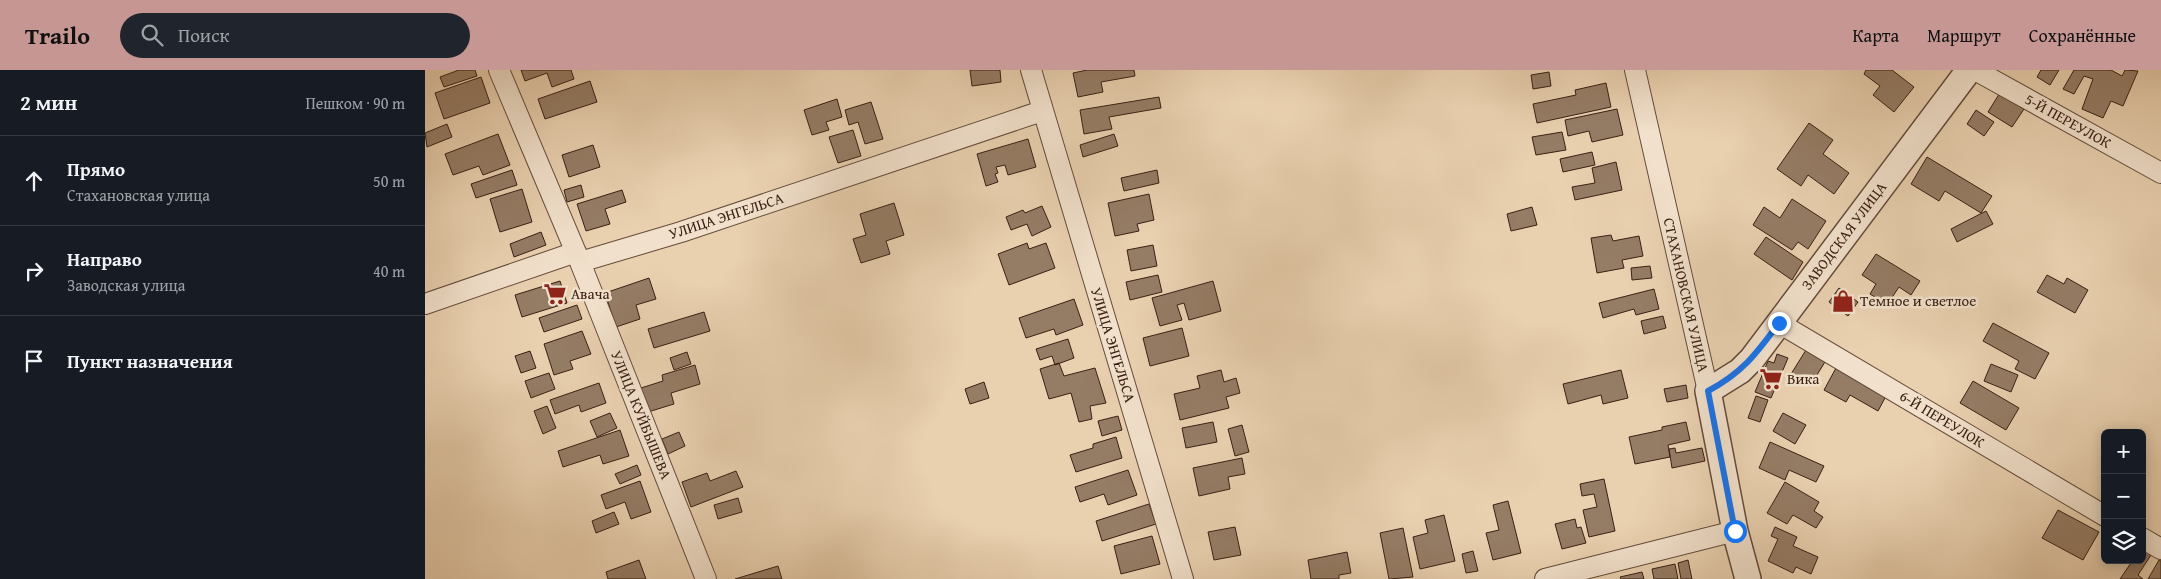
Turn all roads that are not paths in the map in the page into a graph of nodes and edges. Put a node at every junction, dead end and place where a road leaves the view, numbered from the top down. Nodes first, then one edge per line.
1 (499, 70) edge
2 (1031, 70) edge
3 (1635, 70) edge
4 (1969, 70) edge
5 (1975, 70) edge
6 (1042, 111) junction
7 (2161, 173) edge
8 (578, 257) junction
9 (425, 304) edge
10 (1779, 323) junction
11 (1708, 391) junction
12 (2101, 514) edge
13 (1735, 531) junction
14 (2146, 540) edge
15 (2161, 549) edge
16 (707, 579) edge
17 (1183, 579) edge
18 (1545, 579) edge
19 (1748, 579) edge

1 - 8 street, УЛИЦА КУЙБЫШЕВА
2 - 6 street, УЛИЦА ЭНГЕЛЬСА
3 - 11 street, СТАХАНОВСКАЯ УЛИЦА
4 - 10 street, ЗАВОДСКАЯ УЛИЦА
5 - 7 street, 5-Й ПЕРЕУЛОК
6 - 8 street, УЛИЦА ЭНГЕЛЬСА
6 - 17 street, УЛИЦА ЭНГЕЛЬСА
8 - 9 street
8 - 16 street, УЛИЦА КУЙБЫШЕВА
10 - 11 street, ЗАВОДСКАЯ УЛИЦА
10 - 12 street, 6-Й ПЕРЕУЛОК
11 - 13 street, СТАХАНОВСКАЯ УЛИЦА
13 - 18 street
13 - 19 street, СТАХАНОВСКАЯ УЛИЦА
14 - 15 street

